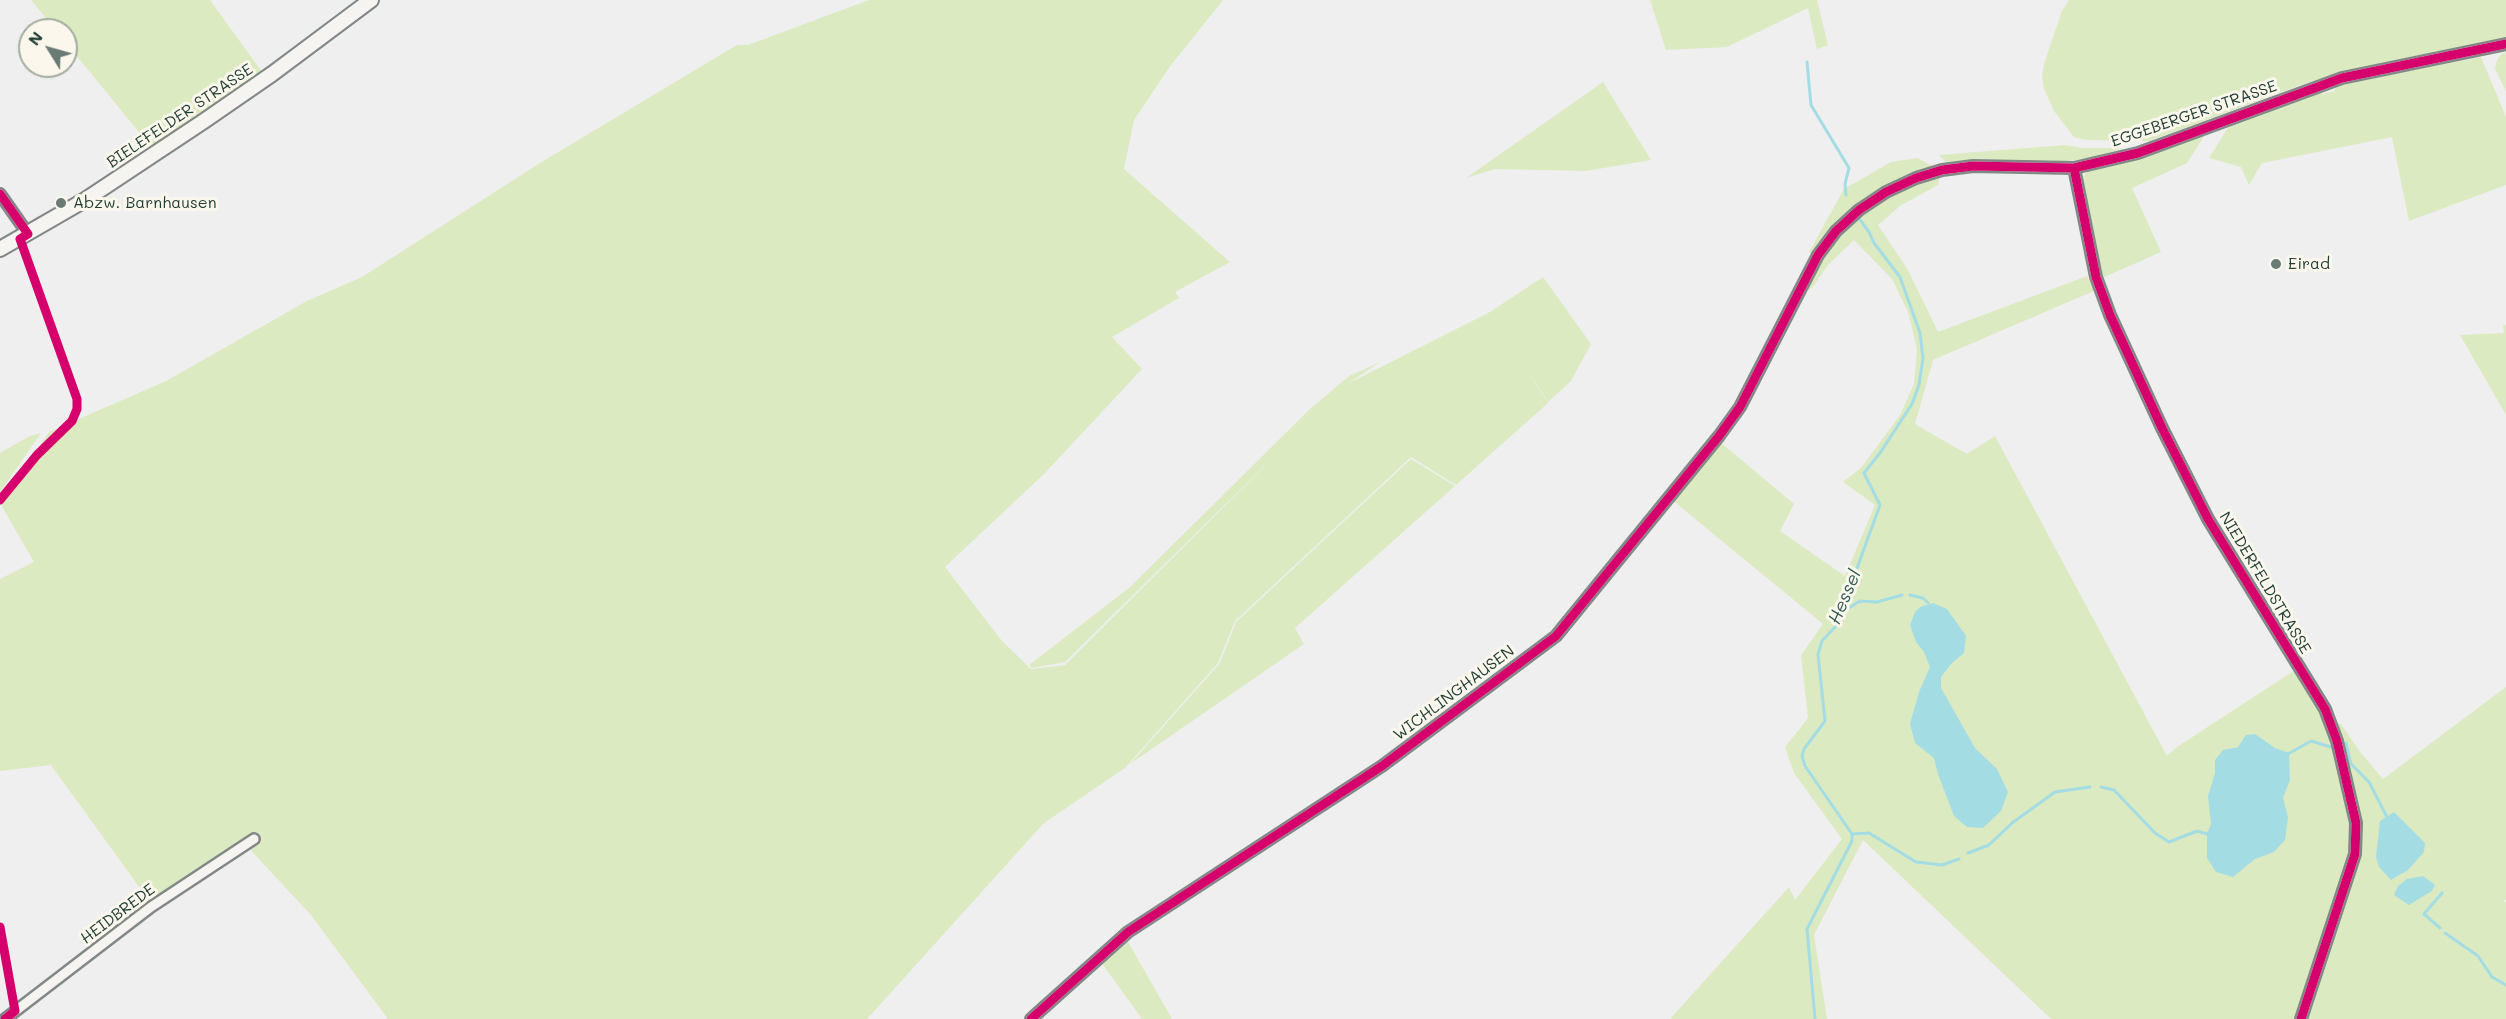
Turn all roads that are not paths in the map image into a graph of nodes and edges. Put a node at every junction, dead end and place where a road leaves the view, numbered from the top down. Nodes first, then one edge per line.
1 (371, 0) edge
2 (2506, 44) edge
3 (2074, 168) junction
4 (0, 194) edge
5 (28, 234) junction
6 (0, 249) edge
7 (1796, 294) joint
8 (254, 839) dead end
9 (4, 1019) edge
10 (1031, 1019) edge
11 (2301, 1019) edge

1 - 5 main road, BIELEFELDER STRASSE
2 - 3 street, EGGEBERGER STRASSE
3 - 7 street, EGGEBERGER STRASSE
3 - 11 street, NIEDERFELDSTRASSE
4 - 5 street
5 - 6 main road, BIELEFELDER STRASSE
7 - 10 street, WICHLINGHAUSEN
8 - 9 street, HEIDBREDE

